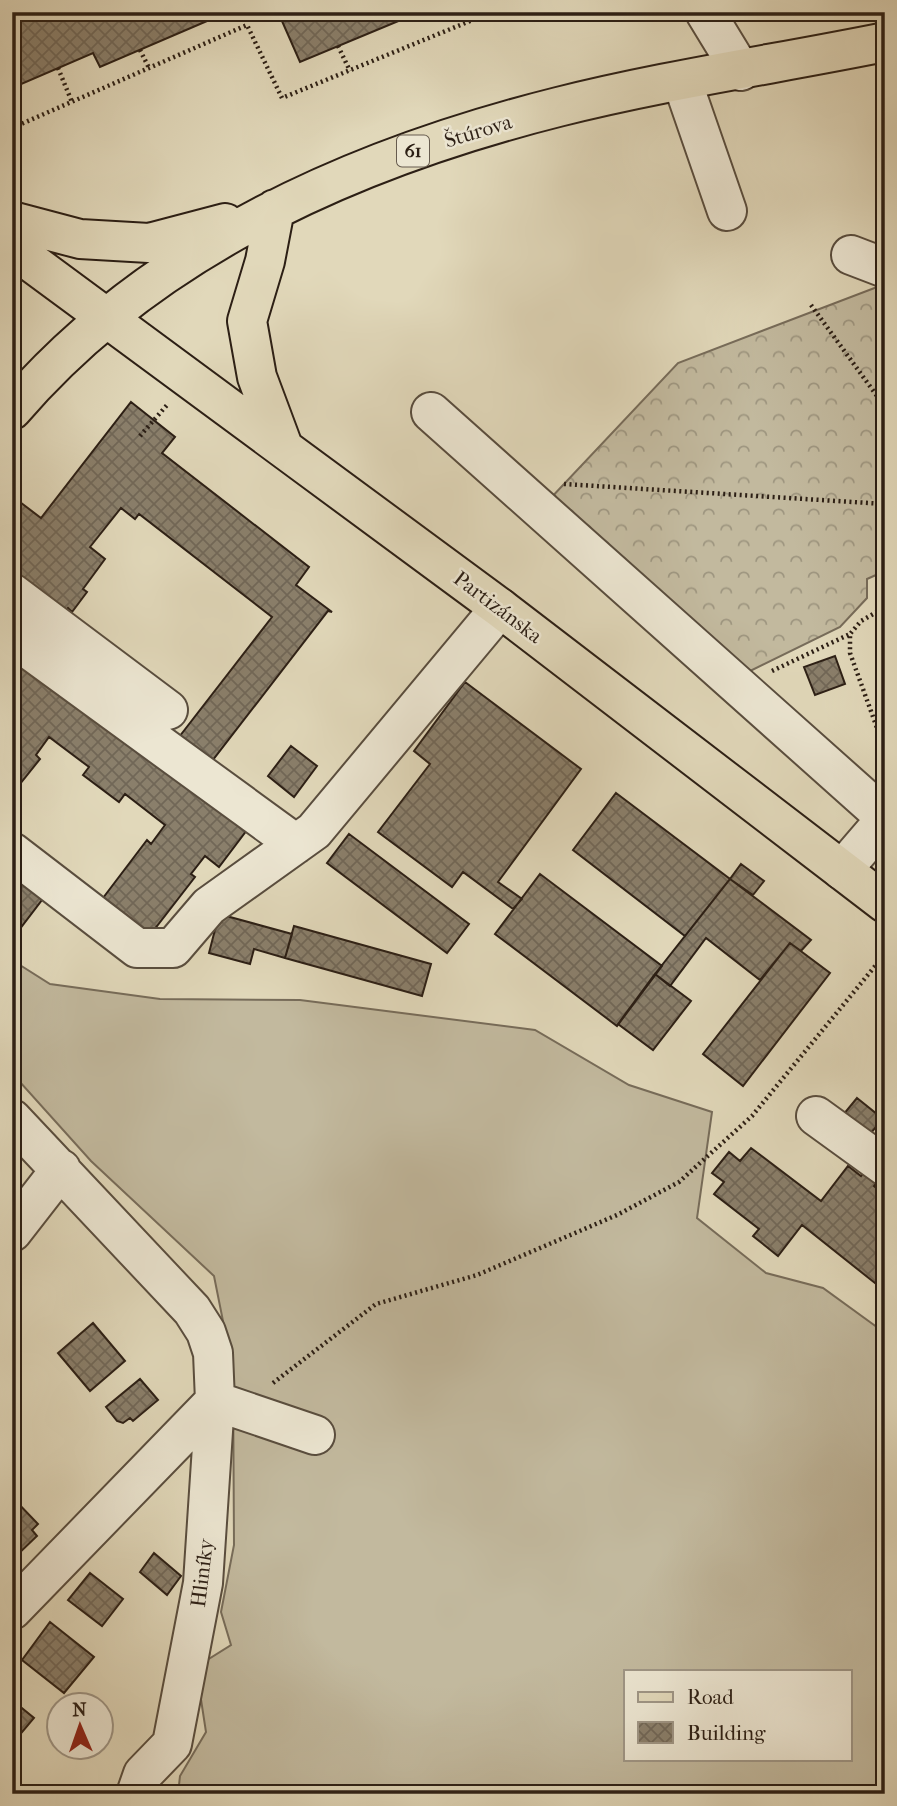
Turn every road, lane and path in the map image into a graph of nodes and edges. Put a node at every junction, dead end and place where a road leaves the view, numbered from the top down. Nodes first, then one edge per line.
1 (492, 12) edge
2 (705, 12) edge
3 (885, 42) edge
4 (338, 46) dead end
5 (140, 50) dead end
6 (58, 68) dead end
7 (149, 68) junction
8 (350, 71) junction
9 (741, 71) junction
10 (682, 81) junction
11 (72, 102) junction
12 (881, 102) dead end
13 (885, 110) edge
14 (12, 128) edge
15 (275, 209) junction
16 (727, 211) dead end
17 (12, 221) edge
18 (12, 248) edge
19 (811, 305) dead end
20 (107, 316) junction
21 (169, 404) dead end
22 (885, 407) edge
23 (12, 410) edge
24 (431, 412) dead end
25 (140, 436) dead end
26 (282, 444) junction
27 (564, 484) dead end
28 (885, 504) edge
29 (885, 585) edge
30 (12, 593) edge
31 (500, 608) junction
32 (850, 634) junction
33 (12, 637) edge
34 (740, 687) junction
35 (168, 710) dead end
36 (885, 750) edge
37 (885, 819) edge
38 (296, 844) junction
39 (12, 852) edge
40 (842, 870) junction
41 (885, 903) edge
42 (885, 954) edge
43 (816, 1116) dead end
44 (12, 1119) edge
45 (885, 1166) edge
46 (61, 1169) junction
47 (12, 1231) edge
48 (215, 1401) junction
49 (315, 1435) dead end
50 (12, 1610) edge
51 (885, 1781) edge
52 (136, 1794) edge
53 (877, 1794) edge

1 - 8 path
2 - 9 street
3 - 9 main road, Štúrova / 61
4 - 8 path
5 - 7 path
6 - 11 path
7 - 8 path
7 - 11 path
9 - 10 main road, Štúrova / 61
10 - 15 main road, Štúrova / 61
10 - 16 street
11 - 14 path
12 - 13 path
15 - 17 main road
15 - 20 main road, Štúrova / 61
15 - 26 main road
18 - 20 main road, Partizánska
19 - 22 path
20 - 23 main road, 61
20 - 26 main road, Partizánska
21 - 25 path
24 - 34 street
26 - 31 main road, Partizánska
27 - 28 path
29 - 32 path
30 - 35 street
31 - 38 street
31 - 40 main road, Partizánska
32 - 34 path
32 - 36 path
33 - 38 street
34 - 37 street
37 - 40 street
38 - 39 street
40 - 41 main road, Partizánska
42 - 48 path
43 - 45 street
44 - 46 street, Hliníky
46 - 47 street
46 - 48 street, Hliníky
48 - 49 street
48 - 50 street
48 - 52 street, Hliníky
51 - 53 path

